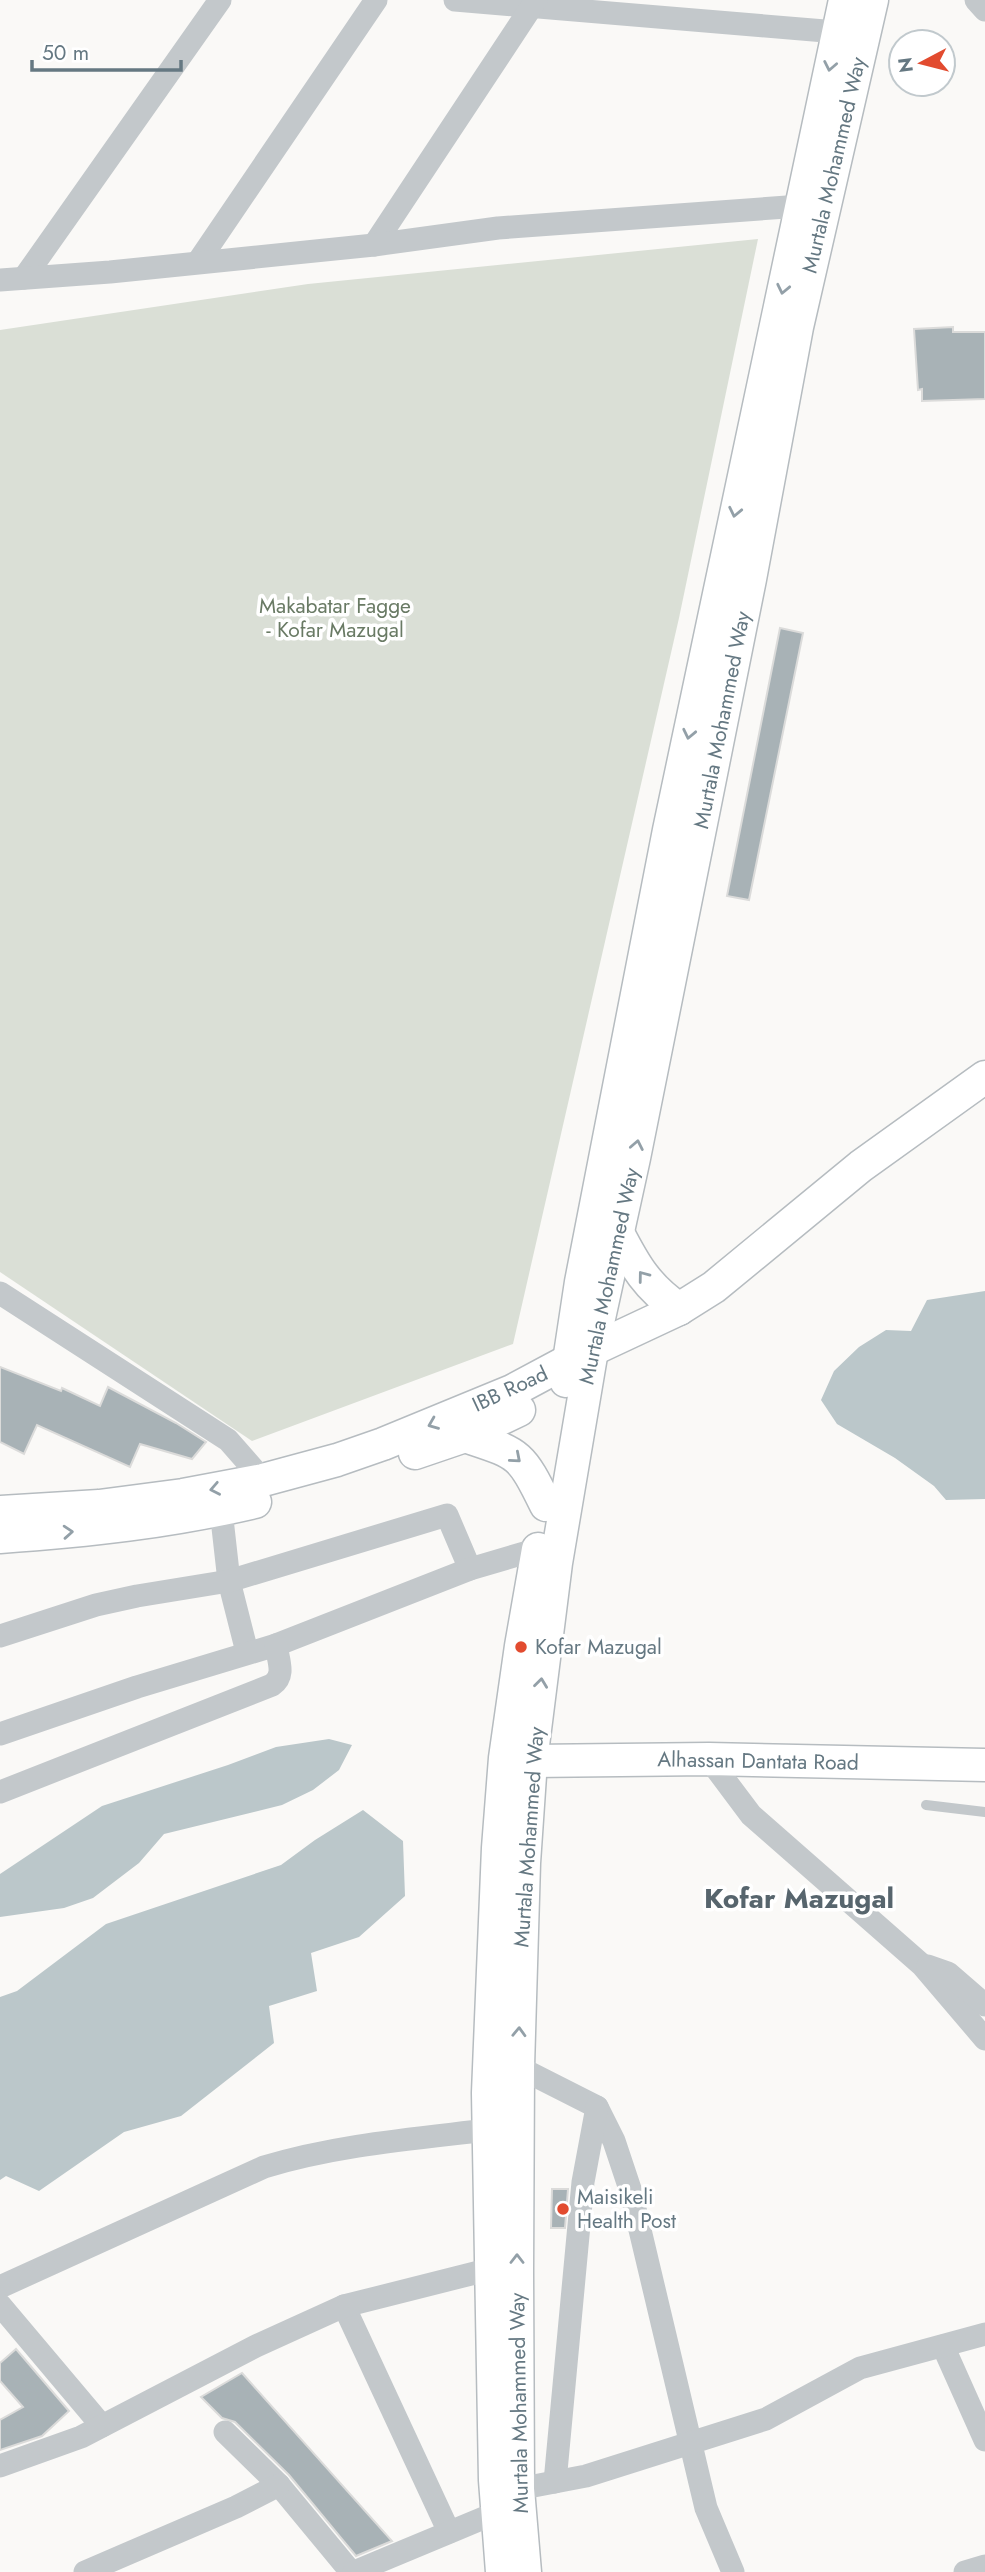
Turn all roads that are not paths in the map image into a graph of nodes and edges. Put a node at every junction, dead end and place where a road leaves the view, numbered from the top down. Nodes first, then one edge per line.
1 (220, 0) edge
2 (376, 0) edge
3 (455, 0) edge
4 (845, 0) edge
5 (872, 0) edge
6 (976, 0) edge
7 (534, 3) edge
8 (985, 10) edge
9 (837, 32) junction
10 (801, 206) junction
11 (374, 245) junction
12 (198, 262) junction
13 (24, 278) junction
14 (0, 281) edge
15 (736, 576) junction
16 (985, 1077) edge
17 (985, 1101) edge
18 (618, 1233) junction
19 (0, 1293) edge
20 (679, 1309) junction
21 (578, 1369) junction
22 (465, 1436) junction
23 (263, 1480) junction
24 (546, 1505) junction
25 (221, 1510) junction
26 (0, 1512) edge
27 (0, 1537) edge
28 (538, 1549) junction
29 (470, 1569) junction
30 (229, 1581) junction
31 (0, 1636) edge
32 (276, 1645) junction
33 (247, 1652) junction
34 (0, 1734) edge
35 (709, 1759) junction
36 (518, 1760) junction
37 (985, 1765) edge
38 (0, 1792) edge
39 (926, 1805) dead end
40 (985, 1812) edge
41 (922, 1965) junction
42 (985, 2005) edge
43 (985, 2039) edge
44 (518, 2067) junction
45 (597, 2107) junction
46 (487, 2130) junction
47 (491, 2269) junction
48 (0, 2287) edge
49 (0, 2305) edge
50 (344, 2306) junction
51 (985, 2334) edge
52 (943, 2346) junction
53 (102, 2426) junction
54 (225, 2432) dead end
55 (985, 2440) edge
56 (690, 2443) junction
57 (0, 2466) edge
58 (555, 2482) junction
59 (279, 2485) junction
60 (508, 2500) junction
61 (449, 2532) junction
62 (985, 2566) edge
63 (85, 2572) edge
64 (352, 2572) edge
65 (502, 2572) edge
66 (524, 2572) edge
67 (733, 2572) edge
68 (965, 2572) edge

1 - 13 street
2 - 12 street
3 - 7 street
4 - 9 main road, Murtala Mohammed Way
5 - 15 main road, Murtala Mohammed Way
6 - 8 street
7 - 9 street
7 - 11 street
9 -> 10 main road, Murtala Mohammed Way
10 - 11 street
10 -> 15 main road, Murtala Mohammed Way
11 - 12 street
12 - 13 street
13 - 14 street
18 -> 15 main road, Murtala Mohammed Way
15 -> 21 main road, Murtala Mohammed Way
16 - 20 main road, IBB Road
17 - 21 main road, IBB Road
20 -> 18 main road
18 - 21 main road, Murtala Mohammed Way
19 - 23 street
20 - 21 main road, IBB Road
21 - 22 main road, IBB Road
21 -> 23 main road, IBB Road
21 - 24 main road, Murtala Mohammed Way
36 -> 21 main road, Murtala Mohammed Way
22 -> 24 main road
22 - 25 main road, IBB Road
23 -> 26 main road, IBB Road
24 - 28 main road, Murtala Mohammed Way
27 -> 25 main road, IBB Road
25 - 30 street
28 - 29 street
28 - 36 main road, Murtala Mohammed Way
29 - 30 street
29 - 32 street
30 - 31 street
30 - 33 street
32 - 33 street
32 - 38 street
33 - 34 street
35 - 36 main road, Alhassan Dantata Road
35 - 37 main road, Alhassan Dantata Road
35 - 41 street
44 -> 36 main road, Murtala Mohammed Way
36 - 46 main road, Murtala Mohammed Way
39 - 40 lane
41 - 42 street
41 - 43 street
44 - 45 street
60 -> 44 main road, Murtala Mohammed Way
45 - 56 street
45 - 58 street
46 - 47 main road, Murtala Mohammed Way
46 - 48 street
47 - 50 street
47 - 60 main road, Murtala Mohammed Way
49 - 53 street
50 - 53 street
50 - 61 street
51 - 52 street
52 - 55 street
52 - 56 street
53 - 57 street
54 - 59 street
56 - 58 street
56 - 67 street
58 - 60 street
59 - 63 street
59 - 64 street
60 - 61 street
60 - 65 main road, Murtala Mohammed Way
60 - 66 main road, Murtala Mohammed Way
61 - 64 street
62 - 68 street

